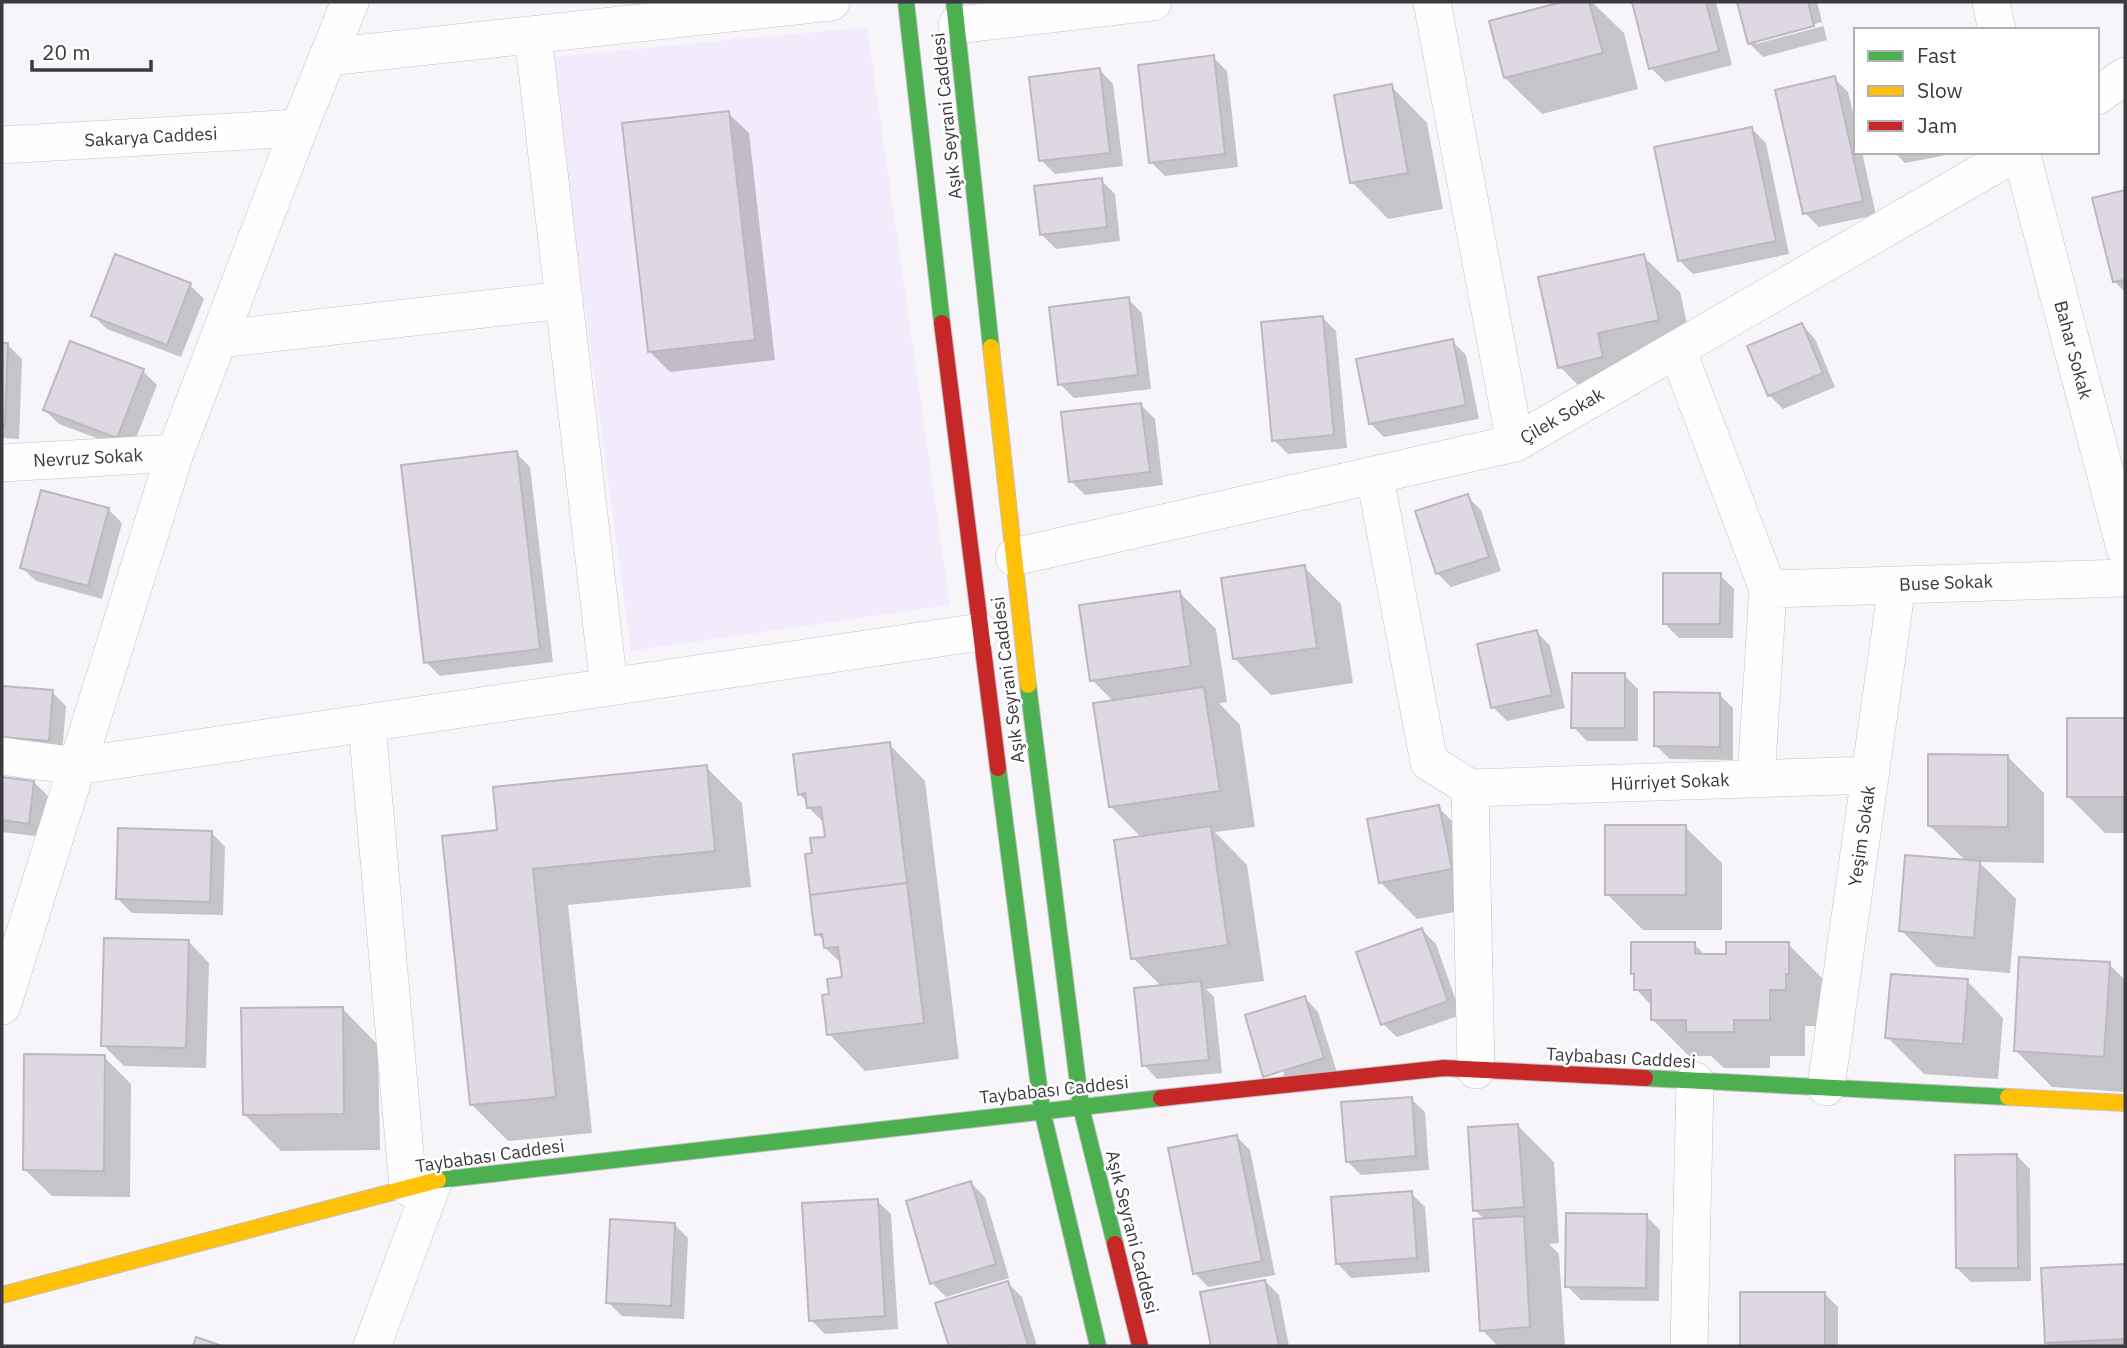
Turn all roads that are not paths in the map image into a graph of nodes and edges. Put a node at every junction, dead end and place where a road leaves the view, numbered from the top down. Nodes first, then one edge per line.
1 (350, 2) edge
2 (831, 2) edge
3 (906, 2) edge
4 (1153, 2) edge
5 (1432, 2) edge
6 (1991, 2) edge
7 (956, 13) edge
8 (1997, 28) edge
9 (533, 35) junction
10 (328, 57) junction
11 (2125, 76) edge
12 (2099, 95) edge
13 (299, 128) junction
14 (2, 145) edge
15 (2016, 154) edge
16 (2020, 154) edge
17 (564, 300) junction
18 (219, 339) junction
19 (1677, 349) junction
20 (1515, 443) junction
21 (175, 453) junction
22 (2, 463) edge
23 (1375, 477) junction
24 (2125, 548) edge
25 (1014, 557) junction
26 (2125, 578) edge
27 (1897, 585) junction
28 (1768, 589) junction
29 (980, 632) junction
30 (608, 687) junction
31 (367, 724) junction
32 (2, 756) edge
33 (77, 766) junction
34 (1870, 775) junction
35 (1756, 779) junction
36 (1470, 788) junction
37 (2, 1006) edge
38 (1476, 1070) junction
39 (1695, 1081) junction
40 (1826, 1087) junction
41 (2125, 1103) edge
42 (1081, 1107) junction
43 (1042, 1110) junction
44 (421, 1184) junction
45 (2, 1295) edge
46 (372, 1346) edge
47 (1098, 1346) edge
48 (1140, 1346) edge
49 (1689, 1346) edge

1 - 10 street
2 - 9 street
3 - 29 main road
4 - 7 street
5 - 20 street
6 - 8 street
7 - 25 main road, Aşık Seyrani Caddesi
9 - 10 street
9 - 17 street
10 - 13 street
11 - 12 street
13 - 14 street, Sakarya Caddesi
13 - 18 street
15 - 19 street, Çilek Sokak
16 - 24 street, Bahar Sokak
17 - 18 street
17 - 30 street
18 - 21 street
19 - 20 street, Çilek Sokak
19 - 28 street
20 - 23 street, Çilek Sokak
21 - 22 street, Nevruz Sokak
21 - 33 street
23 - 25 street, Çilek Sokak
23 - 36 street
25 - 42 main road, Aşık Seyrani Caddesi
26 - 27 street, Buse Sokak
27 - 28 street, Buse Sokak
27 - 34 street, Yeşim Sokak
28 - 35 street
29 - 30 street
29 - 43 main road
30 - 31 street
31 - 33 street
31 - 44 street
32 - 33 street
33 - 37 street
34 - 35 street, Hürriyet Sokak
34 - 40 street, Yeşim Sokak
35 - 36 street, Hürriyet Sokak
36 - 38 street
38 - 39 main road, Taybabası Caddesi
38 - 42 main road, Taybabası Caddesi
39 - 40 main road, Taybabası Caddesi
39 - 49 street
40 - 41 main road, Taybabası Caddesi
42 - 43 main road, Taybabası Caddesi
42 - 48 main road, Aşık Seyrani Caddesi
43 - 44 main road, Taybabası Caddesi
43 - 47 main road
44 - 45 main road, Taybabası Caddesi
44 - 46 street

